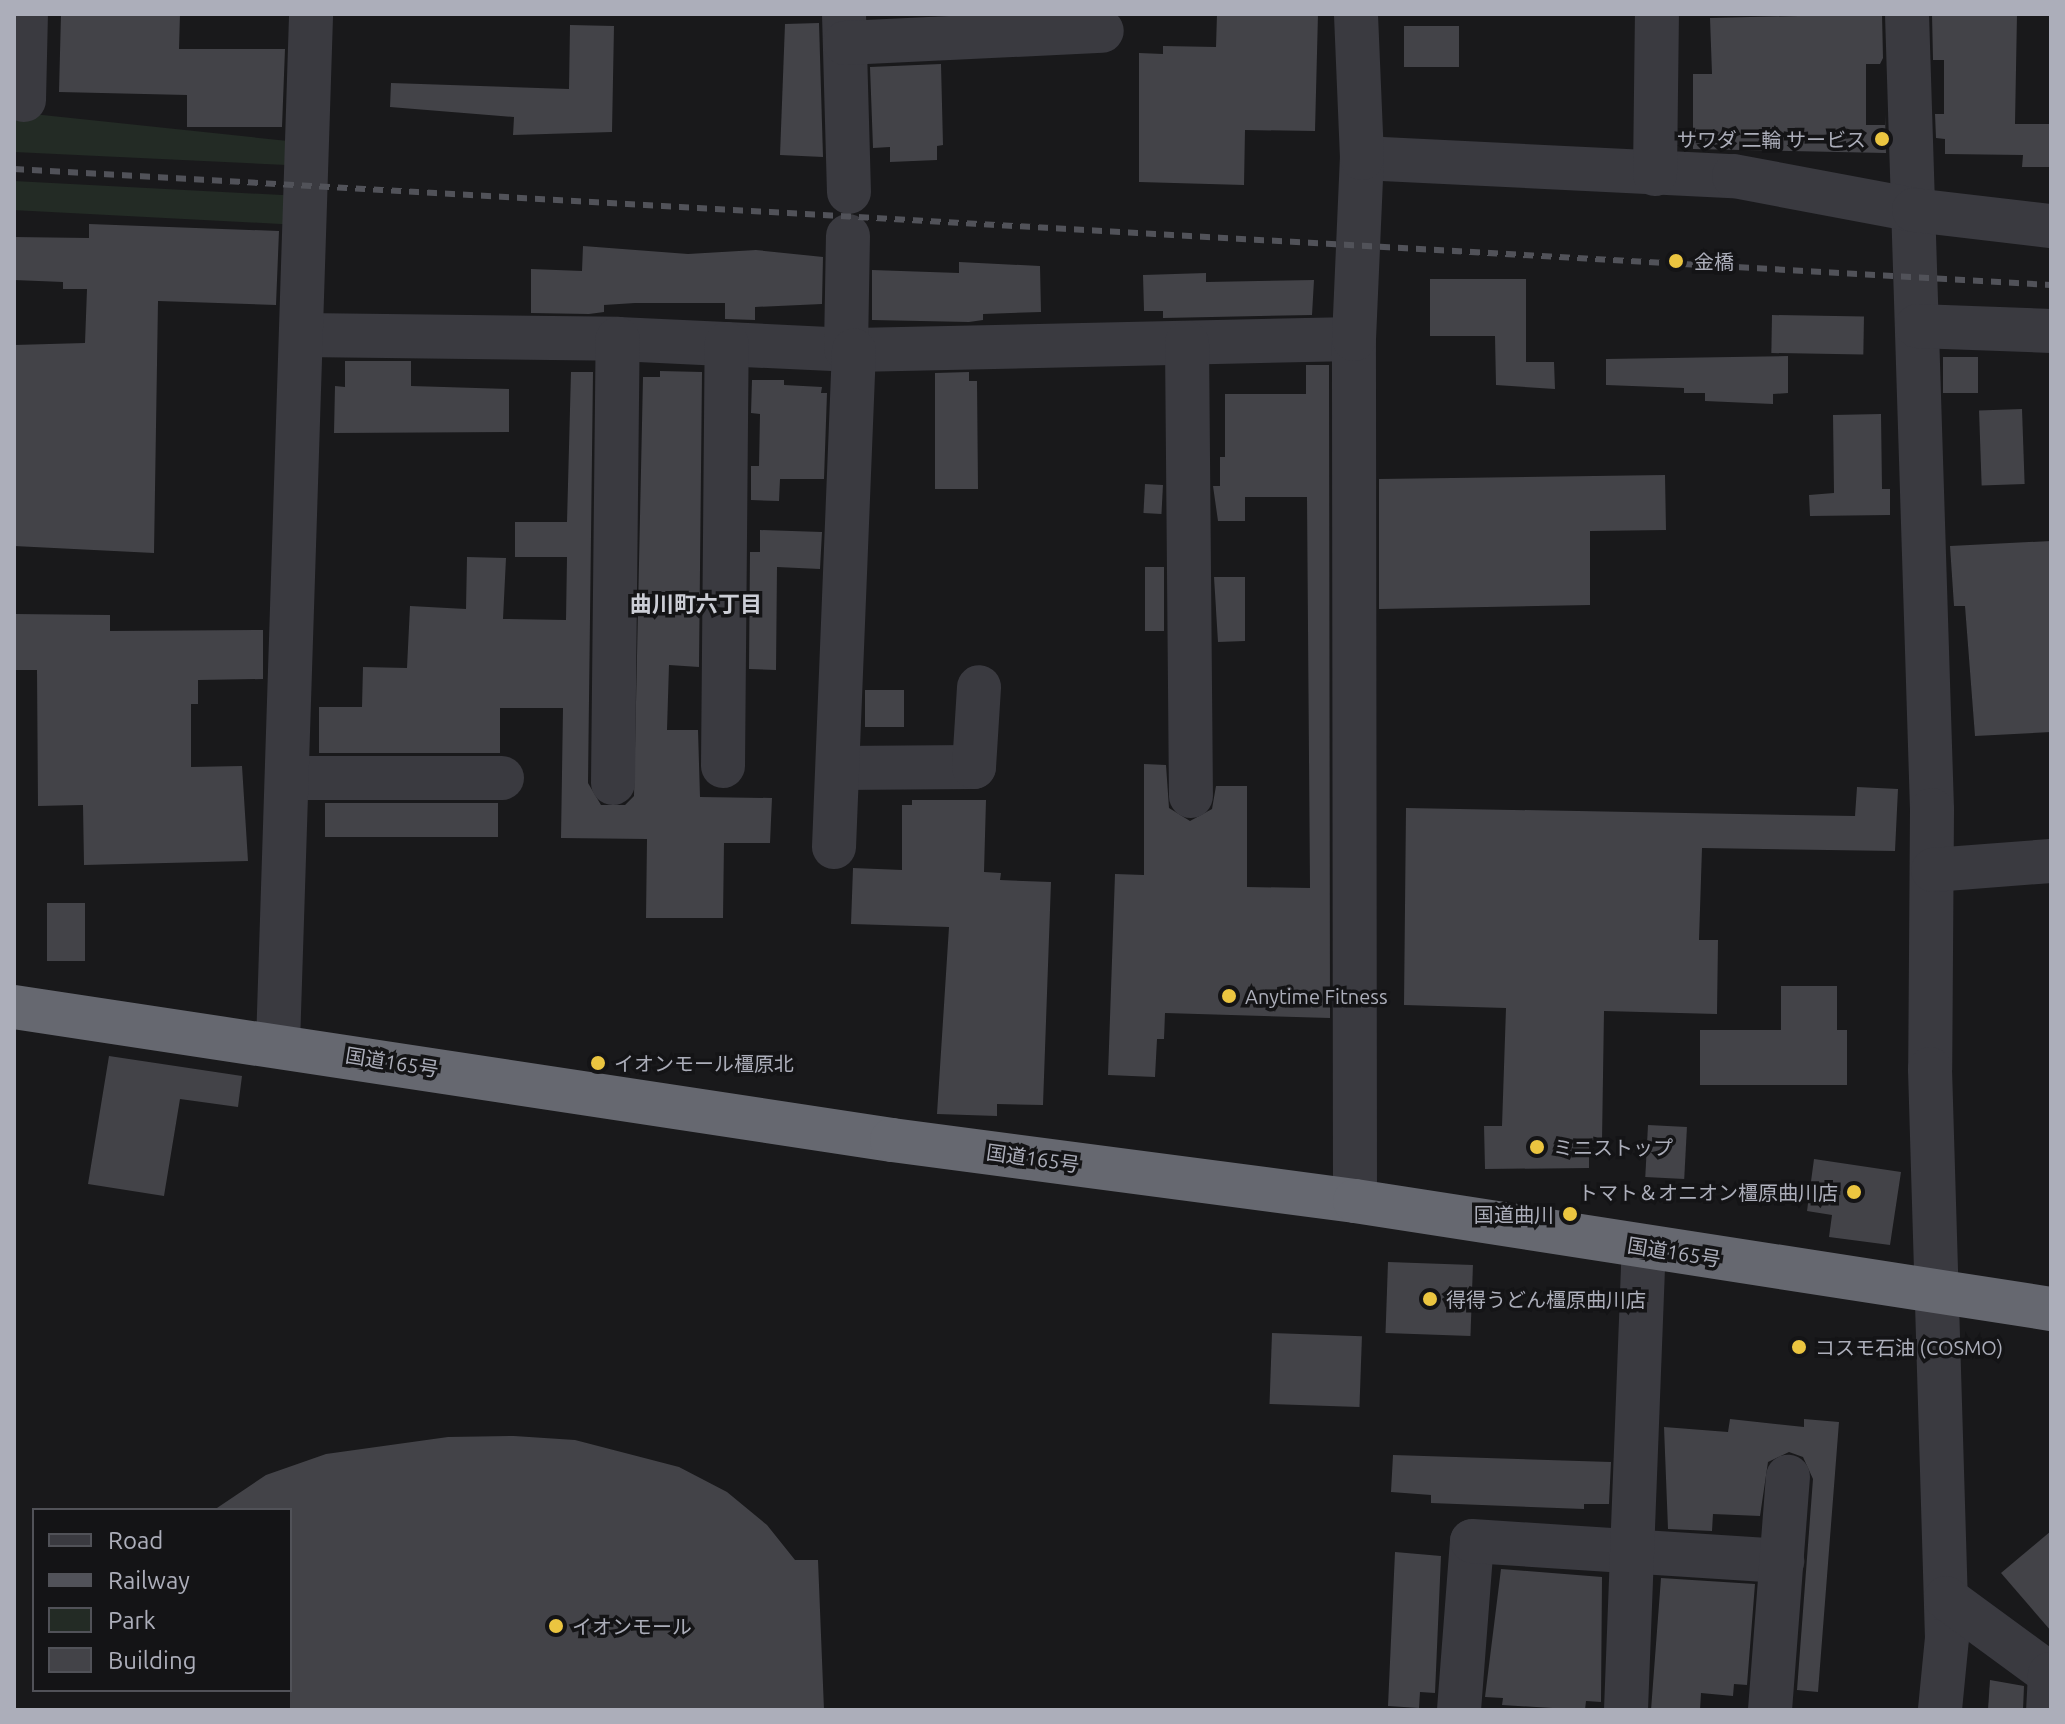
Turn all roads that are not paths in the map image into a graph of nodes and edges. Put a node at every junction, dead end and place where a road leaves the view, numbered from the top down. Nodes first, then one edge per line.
1 (26, 14) edge
2 (311, 14) edge
3 (1356, 14) edge
4 (1657, 14) edge
5 (1907, 14) edge
6 (845, 28) edge
7 (1102, 31) dead end
8 (24, 100) dead end
9 (1362, 158) junction
10 (1655, 174) junction
11 (849, 192) dead end
12 (1914, 210) junction
13 (2051, 226) edge
14 (848, 236) dead end
15 (1917, 326) junction
16 (2051, 331) edge
17 (303, 335) junction
18 (618, 339) junction
19 (1354, 339) junction
20 (1187, 343) junction
21 (727, 344) junction
22 (850, 350) junction
23 (979, 687) dead end
24 (723, 766) dead end
25 (838, 768) junction
26 (287, 778) junction
27 (502, 778) dead end
28 (613, 783) dead end
29 (1191, 796) dead end
30 (834, 847) dead end
31 (2051, 861) edge
32 (1933, 870) junction
33 (14, 1007) edge
34 (278, 1044) junction
35 (1355, 1201) junction
36 (1644, 1247) junction
37 (1938, 1295) junction
38 (2051, 1309) edge
39 (1788, 1477) dead end
40 (1635, 1551) junction
41 (1782, 1561) junction
42 (1946, 1598) junction
43 (2051, 1674) edge
44 (1459, 1710) edge
45 (1626, 1710) edge
46 (1770, 1710) edge
47 (1940, 1710) edge
48 (2048, 1710) edge

1 - 8 street
2 - 17 street
3 - 9 street
4 - 10 street
5 - 12 street
6 - 7 street
6 - 11 street
9 - 10 street
9 - 19 street
10 - 12 street
12 - 13 street
12 - 15 street
14 - 22 street
15 - 16 street
15 - 32 street
17 - 18 street
17 - 26 street
18 - 21 street
18 - 28 street
19 - 20 street
19 - 35 street
20 - 22 street
20 - 29 street
21 - 22 street
21 - 24 street
22 - 25 street
23 - 25 street
25 - 30 street
26 - 27 street
26 - 34 street
31 - 32 street
32 - 37 street
33 - 34 highway, 国道165号
34 - 35 highway, 国道165号
35 - 36 highway, 国道165号
36 - 37 highway, 国道165号
36 - 40 street
37 - 38 highway, 国道165号
37 - 42 street
39 - 41 street
40 - 41 street
40 - 44 street
40 - 45 street
41 - 46 street
42 - 43 street
42 - 47 street
43 - 48 street

